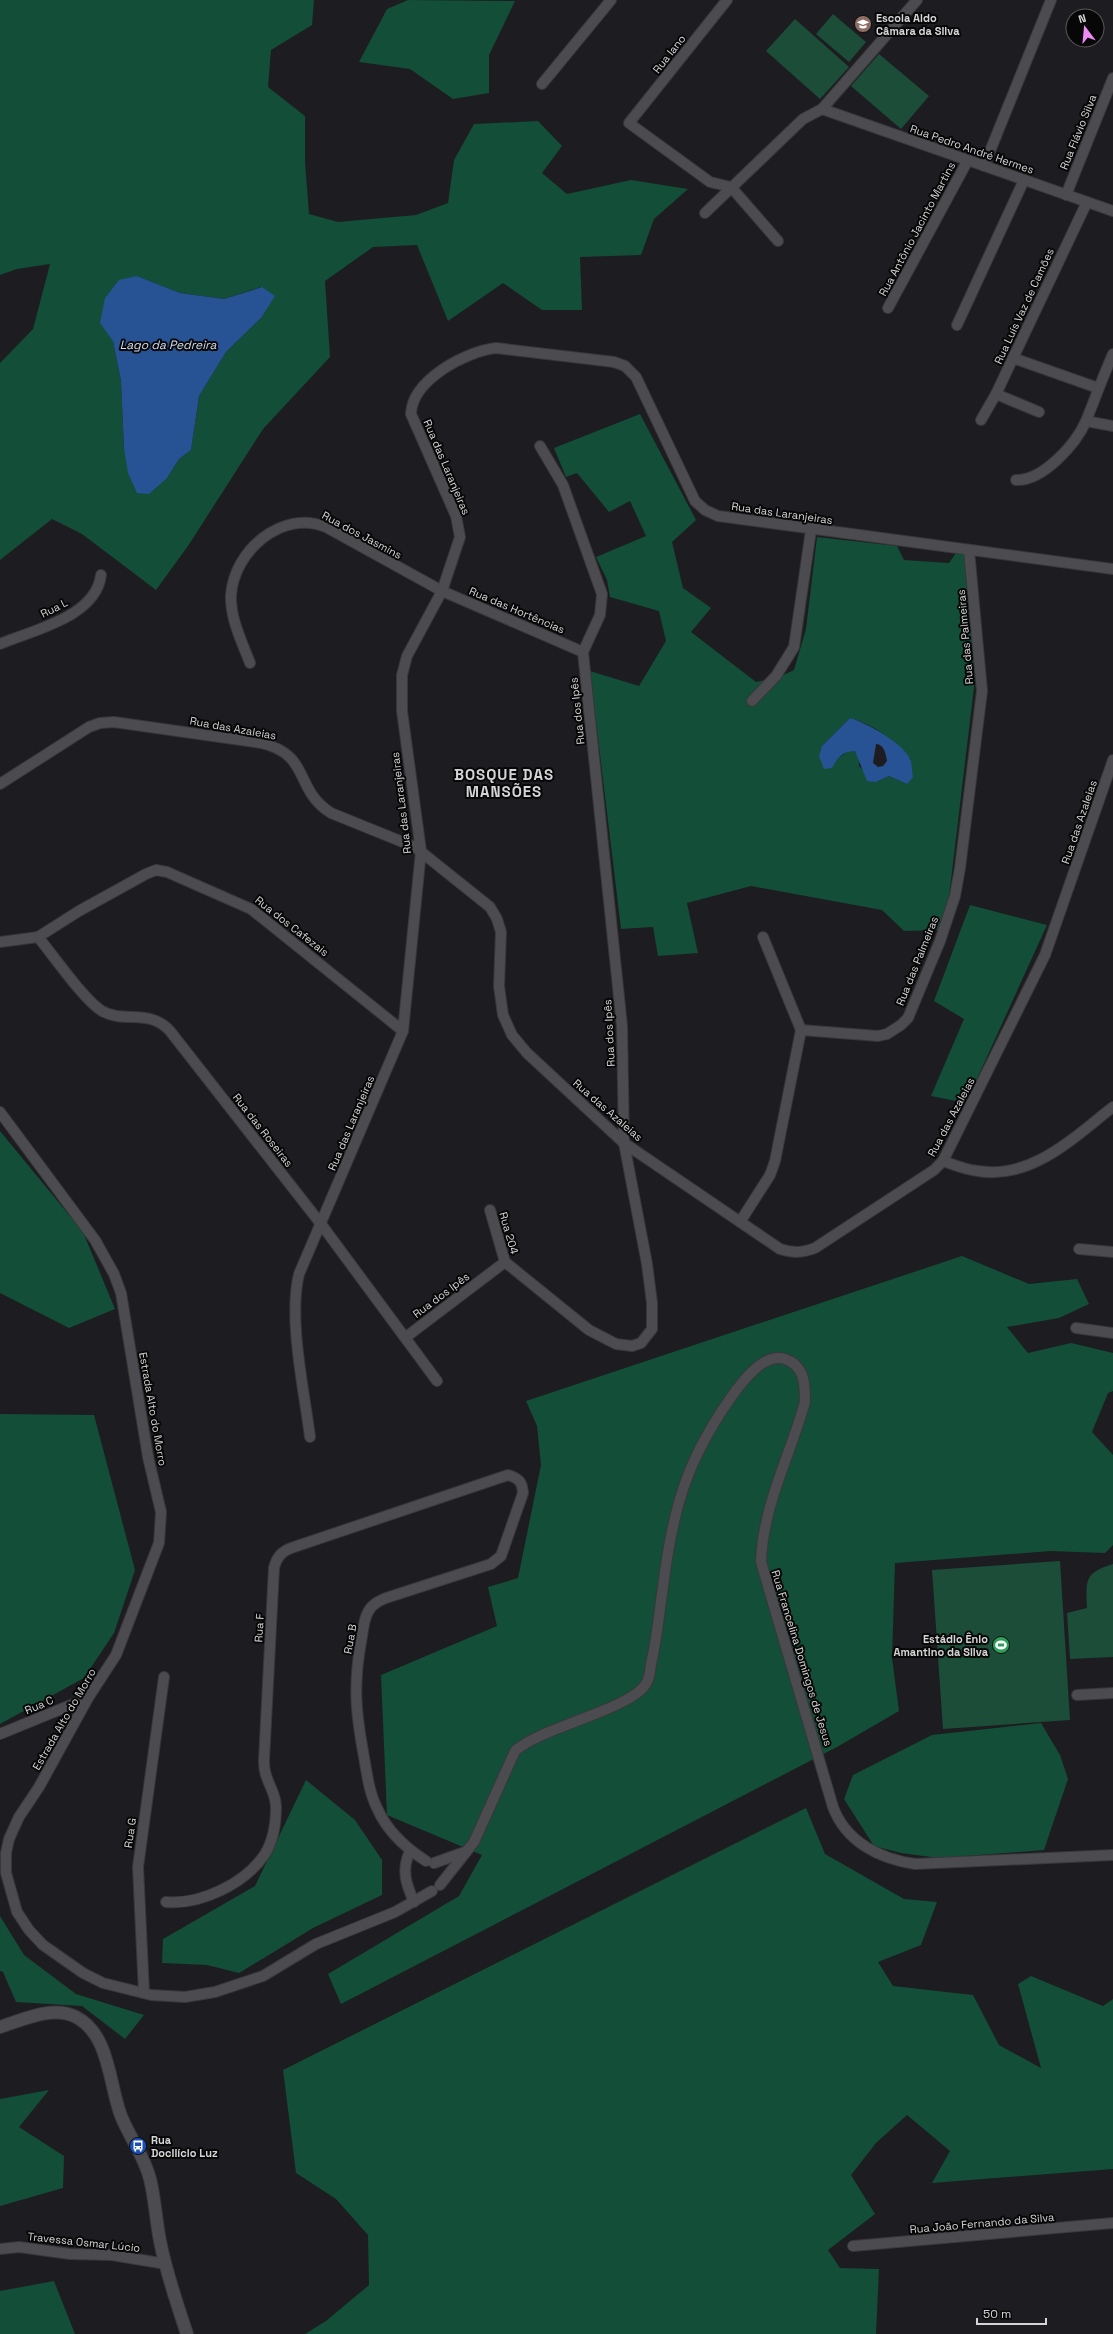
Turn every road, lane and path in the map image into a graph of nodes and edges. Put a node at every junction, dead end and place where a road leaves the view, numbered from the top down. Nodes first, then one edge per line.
1 (611, 0) edge
2 (727, 0) edge
3 (917, 0) edge
4 (1051, 0) edge
5 (1113, 78) edge
6 (542, 84) dead end
7 (822, 109) junction
8 (968, 160) junction
9 (984, 166) junction
10 (1024, 180) junction
11 (731, 188) junction
12 (1066, 195) junction
13 (1087, 202) junction
14 (1113, 211) edge
15 (705, 213) dead end
16 (778, 241) dead end
17 (888, 308) dead end
18 (957, 325) dead end
19 (1113, 354) edge
20 (1013, 358) junction
21 (1098, 388) junction
22 (996, 394) junction
23 (1039, 412) dead end
24 (981, 420) dead end
25 (1086, 421) junction
26 (1113, 426) edge
27 (540, 446) dead end
28 (1016, 480) dead end
29 (811, 530) junction
30 (969, 550) junction
31 (1113, 569) edge
32 (101, 574) dead end
33 (442, 591) junction
34 (0, 644) edge
35 (583, 652) junction
36 (250, 663) dead end
37 (752, 701) dead end
38 (1113, 760) edge
39 (0, 784) edge
40 (421, 851) junction
41 (38, 937) junction
42 (763, 937) dead end
43 (0, 942) edge
44 (801, 1030) junction
45 (403, 1031) junction
46 (1113, 1107) edge
47 (0, 1112) edge
48 (624, 1143) junction
49 (943, 1161) junction
50 (490, 1210) dead end
51 (740, 1222) junction
52 (322, 1224) junction
53 (1079, 1249) dead end
54 (1113, 1252) edge
55 (505, 1262) junction
56 (1076, 1328) dead end
57 (1113, 1333) edge
58 (406, 1337) junction
59 (437, 1381) dead end
60 (310, 1437) dead end
61 (523, 1493) joint
62 (164, 1677) dead end
63 (1113, 1693) edge
64 (1077, 1695) dead end
65 (88, 1698) junction
66 (0, 1734) edge
67 (410, 1851) junction
68 (465, 1852) junction
69 (1113, 1855) edge
70 (436, 1888) joint
71 (166, 1902) dead end
72 (414, 1902) junction
73 (144, 1993) junction
74 (0, 2027) edge
75 (1113, 2223) edge
76 (853, 2246) dead end
77 (0, 2249) edge
78 (166, 2264) junction
79 (187, 2334) edge

1 - 6 street
2 - 11 street, Rua Iano
3 - 7 street
4 - 9 street
5 - 12 street, Rua Flávio Silva
7 - 8 street, Rua Pedro André Hermes
7 - 11 street
8 - 9 street, Rua Pedro André Hermes
8 - 17 street, Rua Antônio Jacinto Martins
9 - 10 street, Rua Pedro André Hermes
10 - 12 street, Rua Pedro André Hermes
10 - 18 street
11 - 15 street
11 - 16 street
12 - 13 street, Rua Pedro André Hermes
13 - 14 street, Rua Pedro André Hermes
13 - 20 street, Rua Luís Vaz de Camões
19 - 21 street
20 - 21 street
20 - 22 street, Rua Luís Vaz de Camões
21 - 25 street
22 - 23 street
22 - 24 street, Rua Luís Vaz de Camões
25 - 26 street
25 - 28 street
27 - 35 street
29 - 30 street, Rua das Laranjeiras
29 - 33 street, Rua das Laranjeiras
29 - 37 street
30 - 31 street, Rua das Laranjeiras
30 - 44 street, Rua das Palmeiras
32 - 34 street, Rua L
33 - 35 street, Rua das Hortências
33 - 36 street, Rua dos Jasmins
33 - 40 street, Rua das Laranjeiras
35 - 48 street, Rua dos Ipês
38 - 49 street, Rua das Azaleias
39 - 40 street, Rua das Azaleias
40 - 45 street, Rua das Laranjeiras
40 - 48 street, Rua das Azaleias
41 - 43 street, Rua dos Cafezais
41 - 45 street, Rua dos Cafezais
41 - 52 street, Rua das Roseiras
42 - 44 street
44 - 51 street
45 - 52 street, Rua das Laranjeiras
46 - 49 street
47 - 65 street, Estrada Alto do Morro
48 - 51 street, Rua das Azaleias
48 - 55 street, Rua dos Ipês
49 - 51 street, Rua das Azaleias
50 - 55 street, Rua 204
52 - 58 street, Rua das Roseiras
52 - 60 street, Rua das Laranjeiras
53 - 54 street
55 - 58 street, Rua dos Ipês
56 - 57 street
58 - 59 street, Rua das Roseiras
61 - 67 street, Rua B
61 - 71 street, Rua F
62 - 73 street, Rua G
63 - 64 street
65 - 66 street, Rua C
65 - 73 street, Estrada Alto do Morro
67 - 68 street, Rua B
67 - 72 street
68 - 69 street, Rua Francelina Domingos de Jesus
68 - 70 street, Rua Francelina Domingos de Jesus
70 - 72 street, Estrada Alto do Morro
72 - 73 street, Estrada Alto do Morro
74 - 78 main road
75 - 76 street, Rua João Fernando da Silva
77 - 78 street, Travessa Osmar Lúcio
78 - 79 main road

